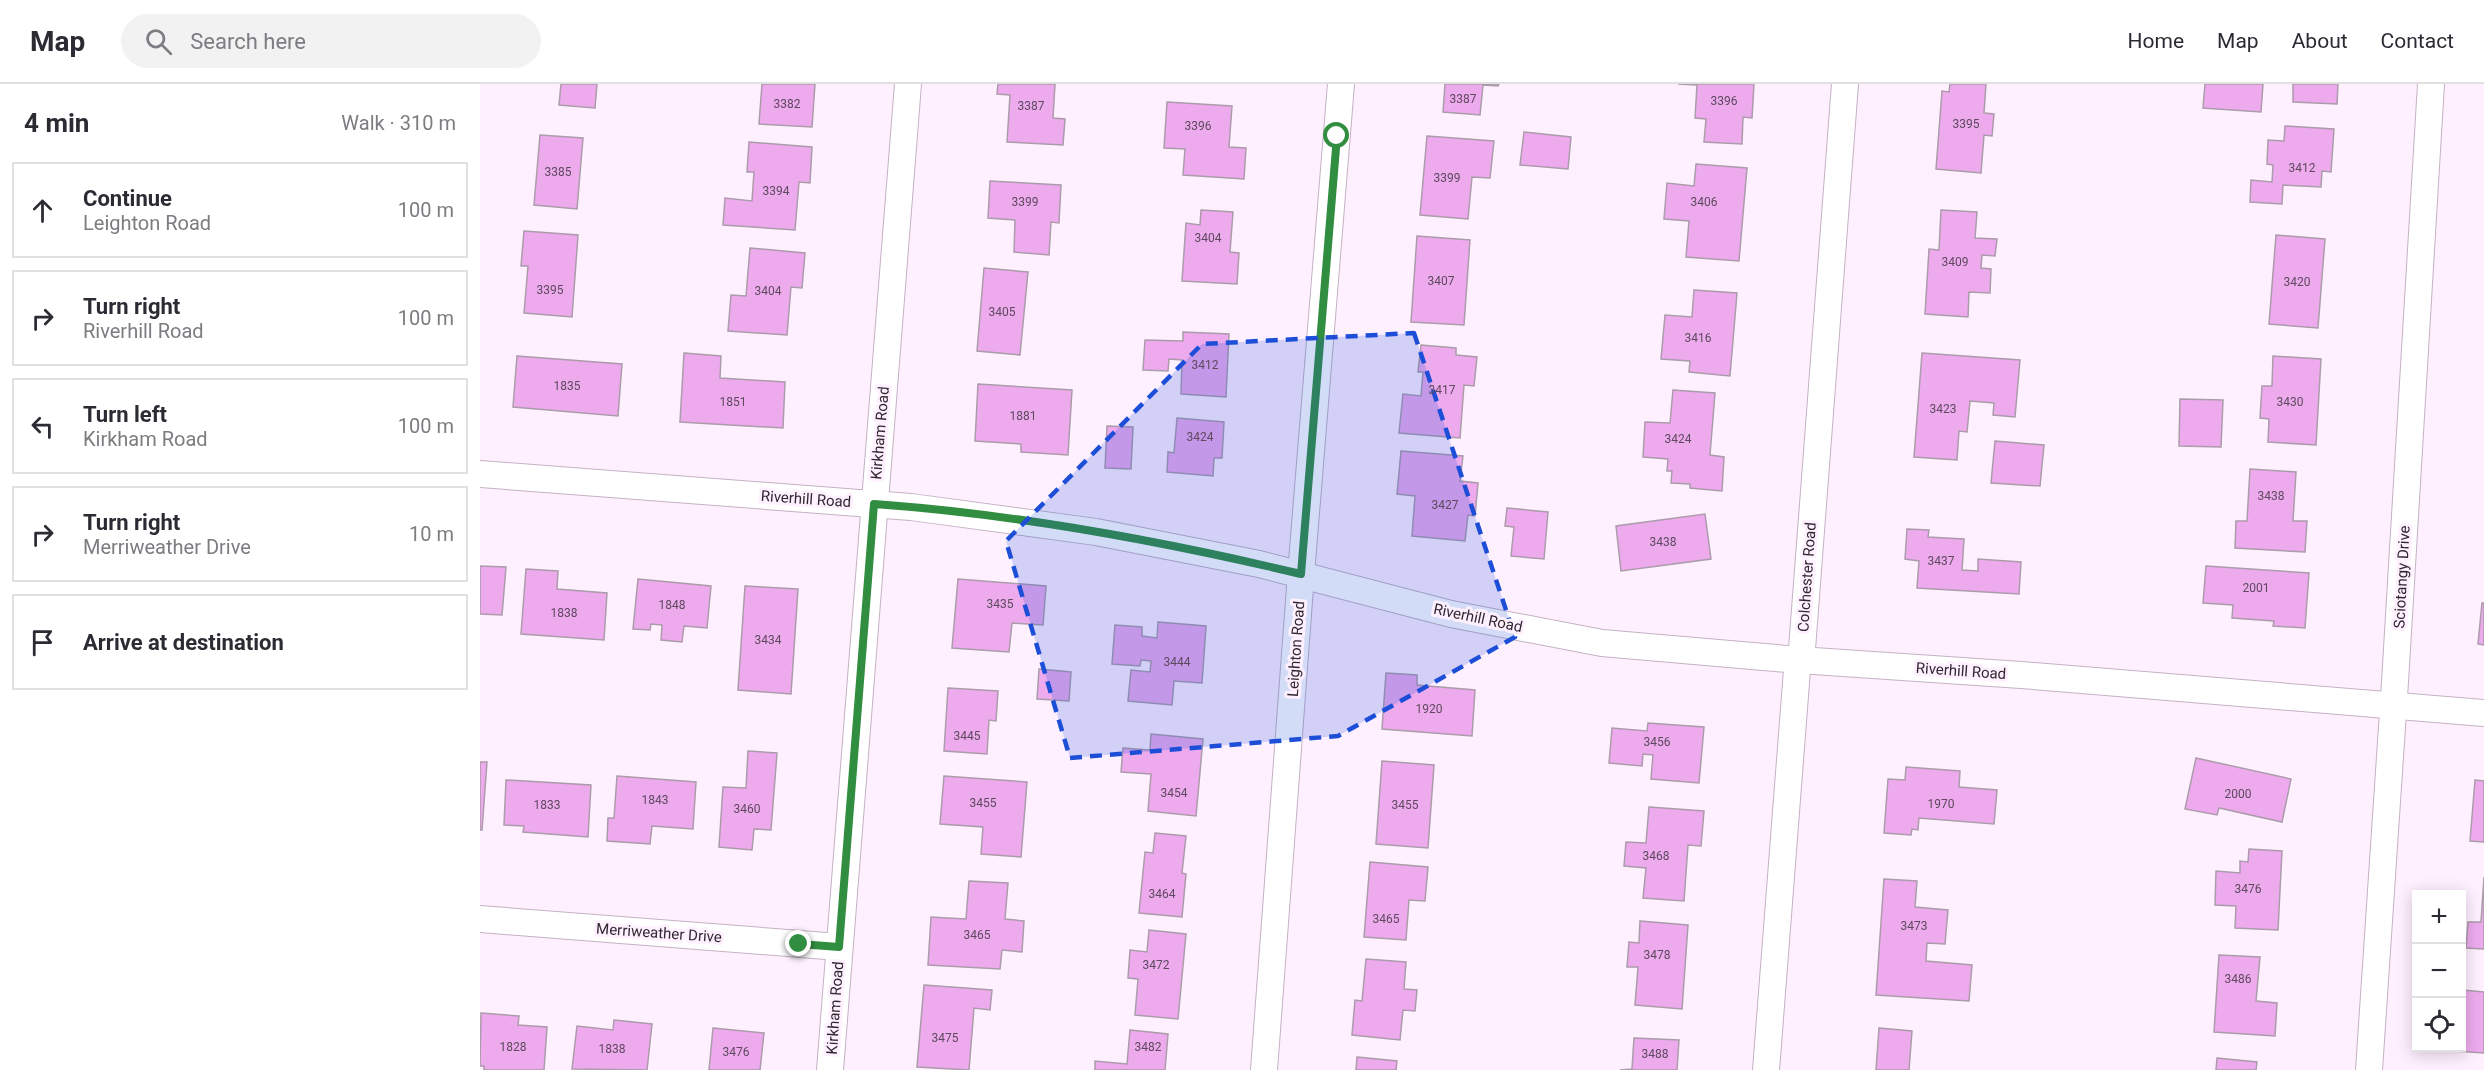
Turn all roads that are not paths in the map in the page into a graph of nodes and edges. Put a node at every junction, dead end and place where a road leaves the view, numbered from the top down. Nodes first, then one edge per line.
1 (908, 84) edge
2 (1341, 84) edge
3 (1845, 84) edge
4 (2431, 84) edge
5 (480, 474) edge
6 (874, 504) junction
7 (1301, 574) junction
8 (1799, 660) junction
9 (2394, 706) junction
10 (2484, 713) edge
11 (480, 919) edge
12 (839, 947) junction
13 (830, 1070) edge
14 (1264, 1070) edge
15 (1766, 1070) edge
16 (2369, 1070) edge

1 - 6 street, Kirkham Road
2 - 7 street, Leighton Road
3 - 8 street, Colchester Road
4 - 9 street, Sciotangy Drive
5 - 6 street, Riverhill Road
6 - 7 street, Riverhill Road
6 - 12 street, Kirkham Road
7 - 8 street, Riverhill Road
7 - 14 street, Leighton Road
8 - 9 street, Riverhill Road
8 - 15 street, Colchester Road
9 - 10 street, Riverhill Road
9 - 16 street, Sciotangy Drive
11 - 12 street, Merriweather Drive
12 - 13 street, Kirkham Road

